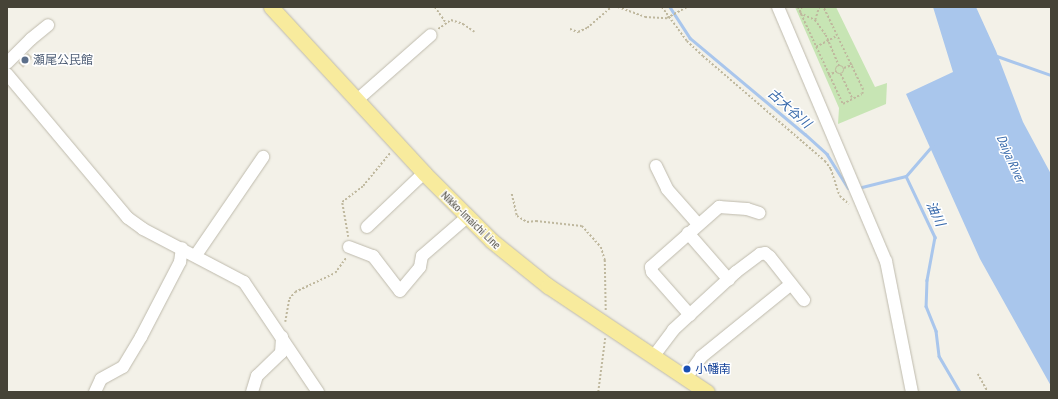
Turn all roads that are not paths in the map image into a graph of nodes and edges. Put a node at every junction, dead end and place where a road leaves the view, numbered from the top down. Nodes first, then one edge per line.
1 (271, 7) edge
2 (778, 7) edge
3 (48, 25) dead end
4 (431, 35) road end
5 (7, 63) edge
6 (7, 74) edge
7 (357, 100) junction
8 (263, 157) dead end
9 (656, 166) dead end
10 (424, 173) junction
11 (759, 213) dead end
12 (467, 217) junction
13 (698, 224) junction
14 (367, 227) dead end
15 (688, 233) junction
16 (349, 247) road end
17 (182, 248) junction
18 (196, 256) junction
19 (730, 280) junction
20 (791, 284) junction
21 (804, 300) dead end
22 (690, 315) junction
23 (282, 337) junction
24 (654, 358) junction
25 (686, 378) junction
26 (94, 392) edge
27 (252, 392) edge
28 (318, 392) edge
29 (707, 392) edge
30 (912, 392) edge

1 - 7 main road, Nikko-Imaichi Line
2 - 30 street
3 - 5 street
4 - 7 street
6 - 17 street
7 - 10 main road, Nikko-Imaichi Line
8 - 18 street
9 - 13 street
10 - 12 main road, Nikko-Imaichi Line
10 - 14 street
11 - 13 street
12 - 16 street
12 - 24 main road, Nikko-Imaichi Line
13 - 15 street
15 - 19 street
15 - 22 street
17 - 18 street
17 - 26 street
18 - 23 street
19 - 20 street
19 - 22 street
20 - 21 street
20 - 25 street
22 - 24 street
23 - 27 street
23 - 28 street
24 - 25 main road, Nikko-Imaichi Line
25 - 29 main road, Nikko-Imaichi Line

